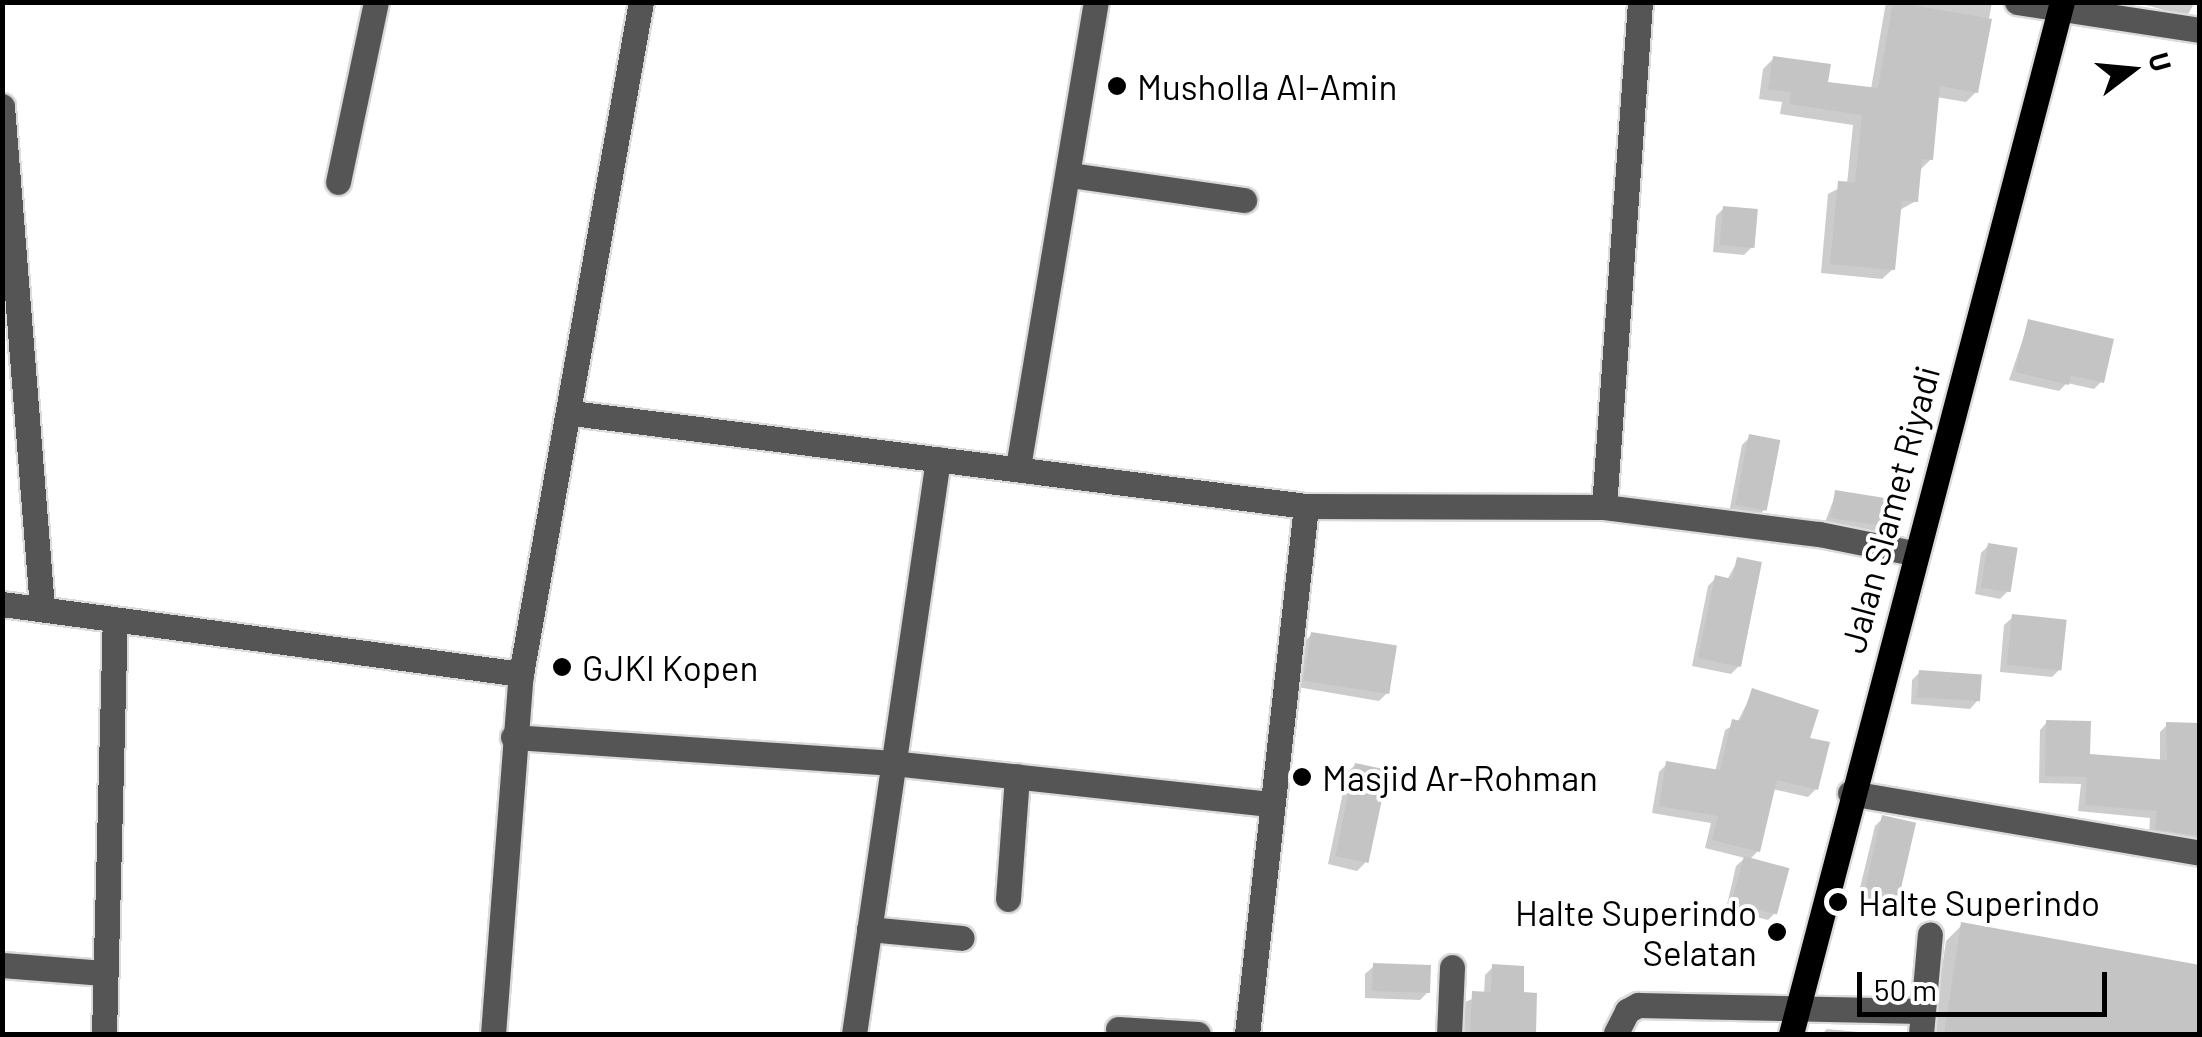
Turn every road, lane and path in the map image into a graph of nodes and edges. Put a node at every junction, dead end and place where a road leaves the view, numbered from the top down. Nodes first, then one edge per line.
1 (376, 2) edge
2 (641, 2) edge
3 (1096, 2) edge
4 (1640, 2) edge
5 (2016, 2) edge
6 (2062, 6) edge
7 (2200, 30) edge
8 (2, 106) edge
9 (1070, 175) junction
10 (338, 182) dead end
11 (1244, 200) dead end
12 (572, 413) junction
13 (938, 459) junction
14 (1018, 466) junction
15 (1306, 506) junction
16 (1604, 507) junction
17 (1913, 554) junction
18 (2, 604) edge
19 (42, 608) junction
20 (115, 620) junction
21 (521, 674) junction
22 (512, 737) junction
23 (892, 764) junction
24 (1016, 776) junction
25 (1850, 792) junction
26 (1269, 804) junction
27 (2200, 853) edge
28 (1008, 899) dead end
29 (869, 929) junction
30 (1930, 934) dead end
31 (962, 938) dead end
32 (2, 966) edge
33 (1452, 967) dead end
34 (104, 973) junction
35 (1793, 1022) edge
36 (1921, 1023) edge
37 (1118, 1029) dead end
38 (1616, 1033) edge
39 (104, 1034) edge
40 (493, 1034) edge
41 (854, 1034) edge
42 (1198, 1034) edge
43 (1247, 1034) edge
44 (1449, 1034) edge

1 - 10 street
2 - 12 street
3 - 9 street
4 - 16 street
5 - 6 street
6 - 7 street
6 - 17 main road, Jalan Slamet Riyadi
8 - 19 street
9 - 11 street
9 - 14 street
12 - 13 street
12 - 21 street
13 - 14 street
13 - 23 street
14 - 15 street
15 - 16 street
15 - 26 street
16 - 17 street
17 - 25 main road, Jalan Slamet Riyadi
18 - 19 street
19 - 20 street
20 - 21 street
20 - 34 street
21 - 22 street
22 - 23 street
22 - 40 street
23 - 24 street
23 - 29 street
24 - 26 street
24 - 28 street
25 - 27 street
25 - 35 main road, Jalan Slamet Riyadi
26 - 43 street
29 - 31 street
29 - 41 street
30 - 36 street
32 - 34 street
33 - 44 street
34 - 39 street
35 - 36 street
35 - 38 street
37 - 42 street

